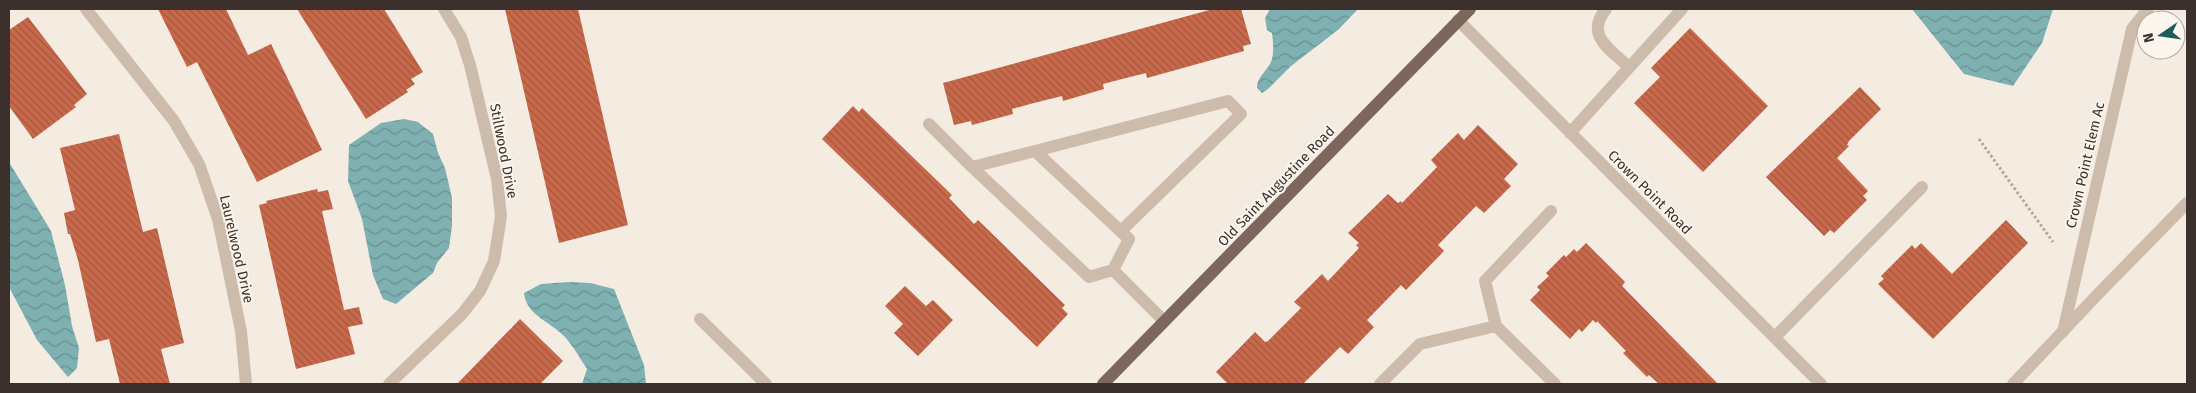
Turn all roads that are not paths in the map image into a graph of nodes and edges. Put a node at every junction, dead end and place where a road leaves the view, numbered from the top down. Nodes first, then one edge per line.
1 (86, 9) edge
2 (444, 9) edge
3 (1470, 9) edge
4 (1606, 9) edge
5 (1682, 9) edge
6 (2148, 9) edge
7 (1458, 20) junction
8 (1629, 67) junction
9 (929, 124) dead end
10 (1570, 133) junction
11 (1035, 151) junction
12 (972, 166) junction
13 (1922, 187) dead end
14 (2187, 203) edge
15 (1551, 211) dead end
16 (1121, 231) junction
17 (1113, 270) junction
18 (700, 319) dead end
19 (1164, 321) junction
20 (1496, 326) junction
21 (2063, 332) junction
22 (1775, 337) junction
23 (246, 384) edge
24 (389, 384) edge
25 (766, 384) edge
26 (1103, 384) edge
27 (1380, 384) edge
28 (1555, 384) edge
29 (1821, 384) edge
30 (2013, 384) edge

1 - 23 street, Laurelwood Drive
2 - 24 street, Stillwood Drive
3 - 7 main road, Old Saint Augustine Road
4 - 8 street
5 - 8 street
6 - 21 street, Crown Point Elem Ac
7 - 10 street, Crown Point Road
7 - 19 main road, Old Saint Augustine Road
8 - 10 street
9 - 12 street
10 - 22 street, Crown Point Road
11 - 12 street
11 - 16 street
11 - 16 street
12 - 17 street
13 - 22 street
14 - 21 street
15 - 20 street
16 - 17 street
17 - 19 street
18 - 25 street
19 - 26 main road, Old Saint Augustine Road
20 - 27 street
20 - 28 street
21 - 30 street
22 - 29 street, Crown Point Road

